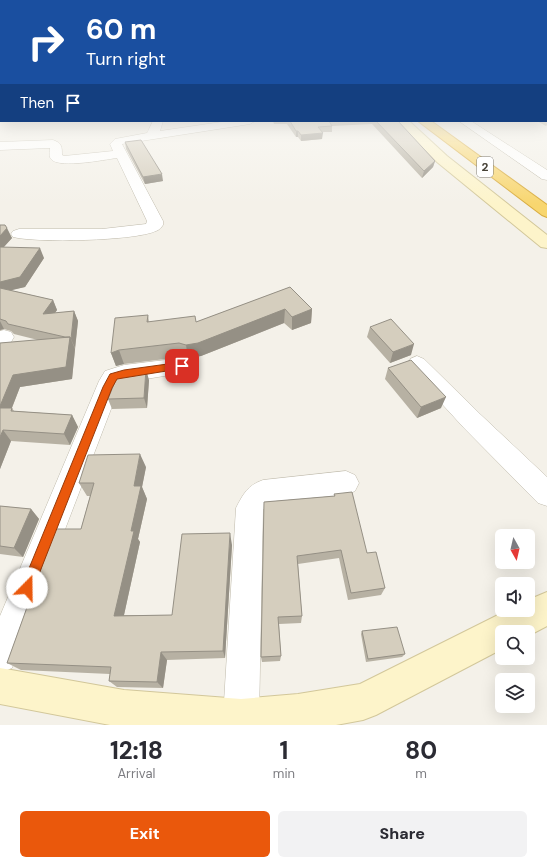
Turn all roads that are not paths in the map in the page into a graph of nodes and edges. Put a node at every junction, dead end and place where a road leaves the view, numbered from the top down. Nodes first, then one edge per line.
1 (146, 137) edge
2 (419, 137) edge
3 (445, 137) edge
4 (467, 137) edge
5 (488, 137) edge
6 (0, 146) edge
7 (121, 154) junction
8 (496, 157) dead end
9 (547, 176) edge
10 (547, 212) edge
11 (19, 234) dead end
12 (547, 243) edge
13 (417, 364) edge
14 (182, 366) dead end
15 (346, 483) dead end
16 (547, 494) edge
17 (547, 608) edge
18 (0, 656) edge
19 (0, 686) edge
20 (122, 717) edge
21 (242, 718) junction

1 - 7 street
2 - 12 street
3 - 10 highway, 2
4 - 8 highway, 2
5 - 9 street
6 - 7 street
7 - 11 street
13 - 16 street
14 - 18 street
15 - 21 street
17 - 21 street
19 - 20 street
20 - 21 street

